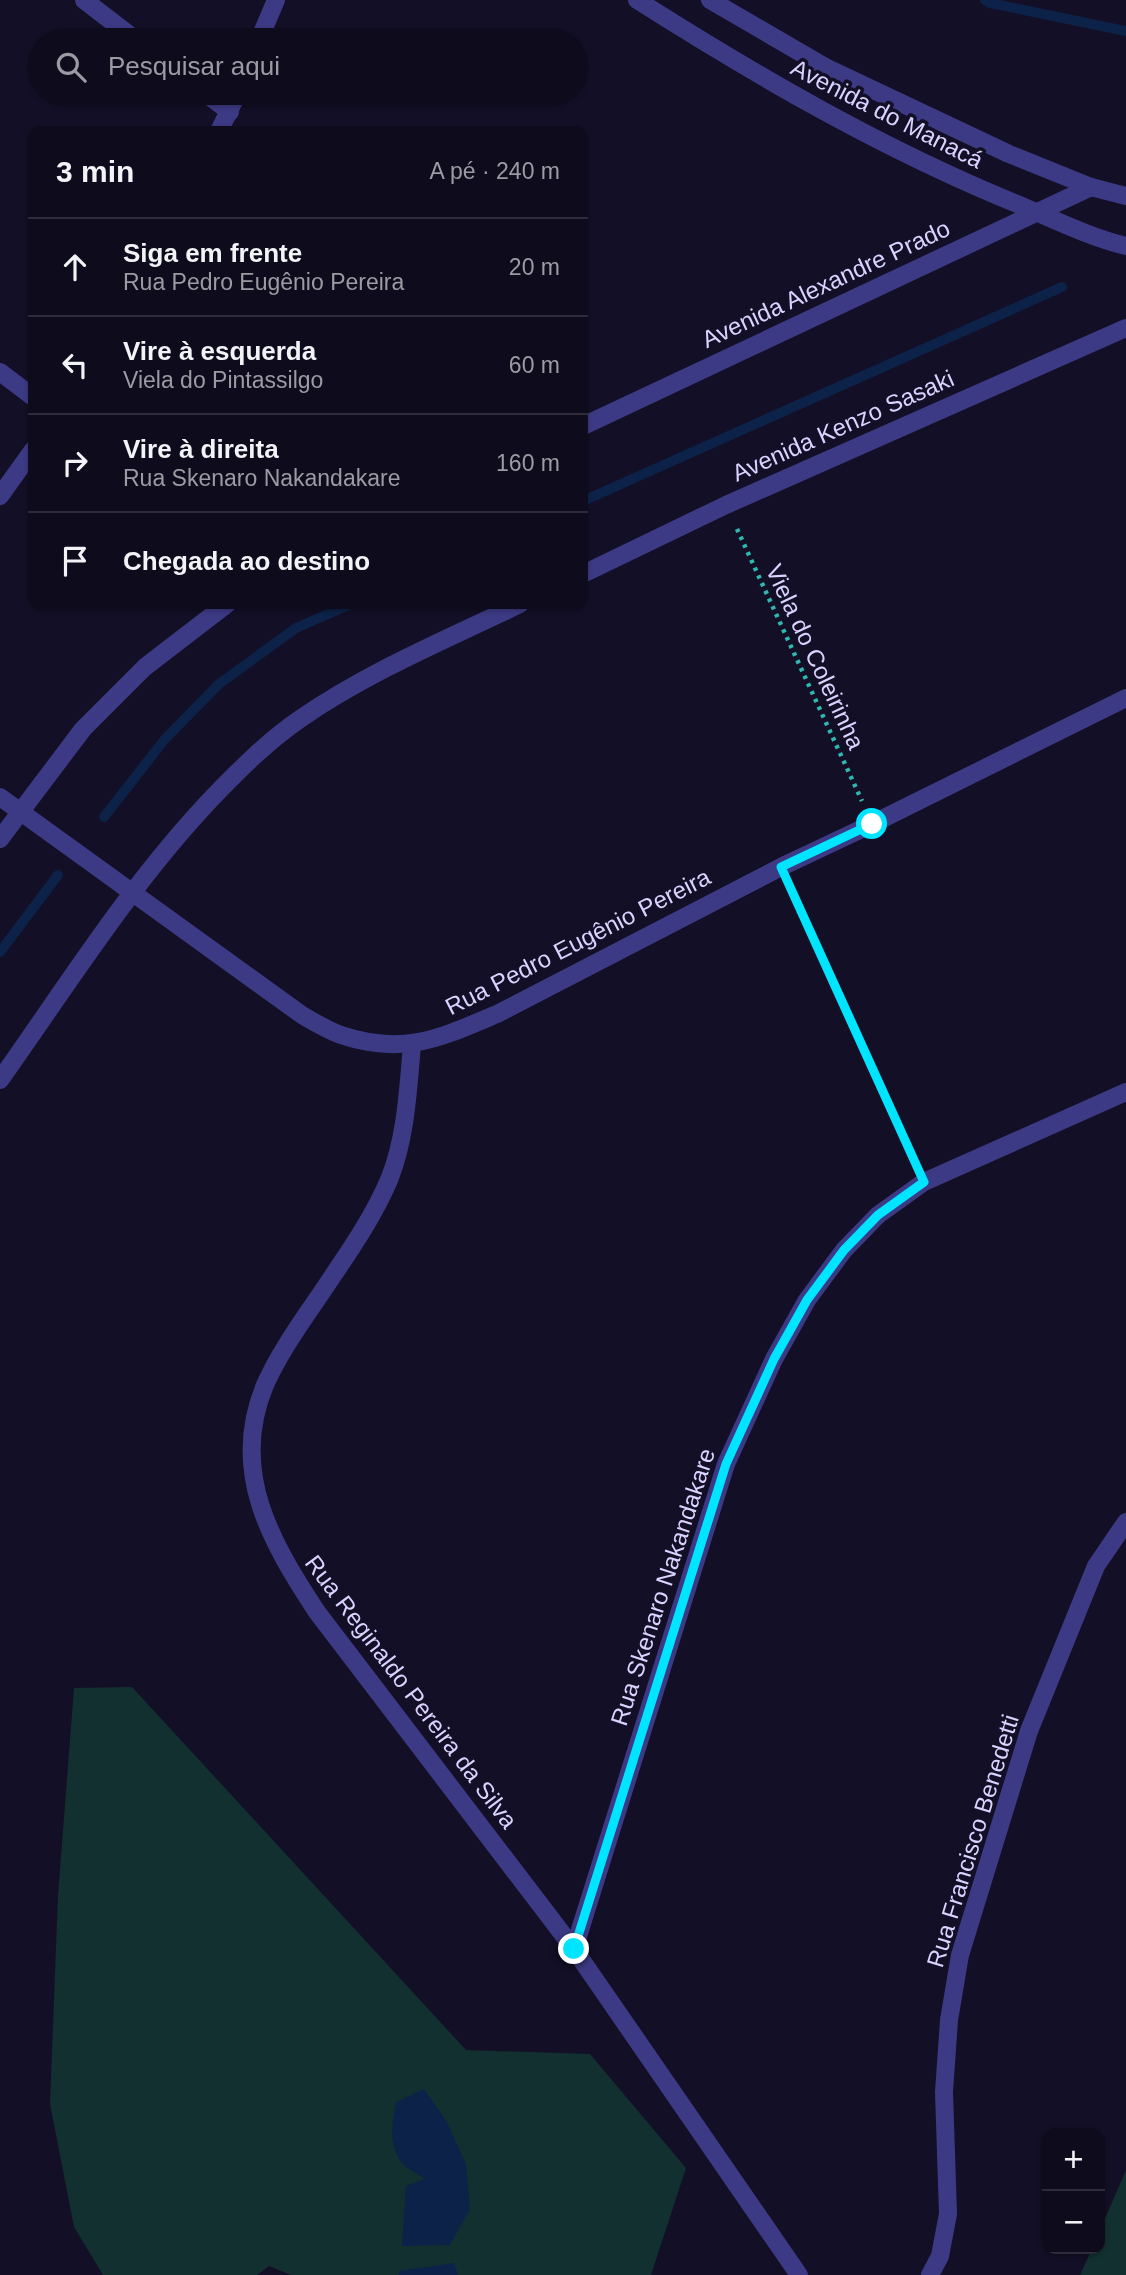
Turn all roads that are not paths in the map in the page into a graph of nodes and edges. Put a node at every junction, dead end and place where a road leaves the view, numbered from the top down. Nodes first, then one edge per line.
1 (84, 0) edge
2 (276, 0) edge
3 (637, 0) edge
4 (710, 0) edge
5 (120, 28) edge
6 (264, 28) edge
7 (221, 105) edge
8 (233, 105) edge
9 (230, 112) junction
10 (222, 126) edge
11 (1091, 187) junction
12 (1126, 196) edge
13 (1036, 212) junction
14 (1126, 246) edge
15 (1126, 328) edge
16 (0, 372) edge
17 (28, 393) edge
18 (588, 424) edge
19 (28, 457) edge
20 (0, 496) edge
21 (588, 572) edge
22 (220, 609) edge
23 (509, 609) edge
24 (1126, 698) edge
25 (0, 797) edge
26 (20, 811) junction
27 (0, 839) edge
28 (132, 892) junction
29 (412, 1045) junction
30 (0, 1080) edge
31 (1126, 1092) edge
32 (1126, 1522) edge
33 (574, 1949) junction
34 (799, 2275) edge
35 (930, 2275) edge

1 - 5 street
2 - 6 street
3 - 13 street, Avenida do Manacá
4 - 11 street, Avenida do Manacá
7 - 9 street
8 - 9 street
9 - 10 street
11 - 12 street, Avenida do Manacá
11 - 13 street, Avenida Alexandre Prado
13 - 14 street, Avenida do Manacá
13 - 18 street, Avenida Alexandre Prado
15 - 21 street, Avenida Kenzo Sasaki
16 - 17 street
19 - 20 street
22 - 26 street
23 - 28 street
24 - 29 street, Rua Pedro Eugênio Pereira
25 - 26 street, Rua Pedro Eugênio Pereira
26 - 27 street
26 - 28 street, Rua Pedro Eugênio Pereira
28 - 29 street, Rua Pedro Eugênio Pereira
28 - 30 street
29 - 33 street, Rua Reginaldo Pereira da Silva
31 - 33 street, Rua Skenaro Nakandakare
32 - 35 street, Rua Francisco Benedetti
33 - 34 street, Rua Reginaldo Pereira da Silva

